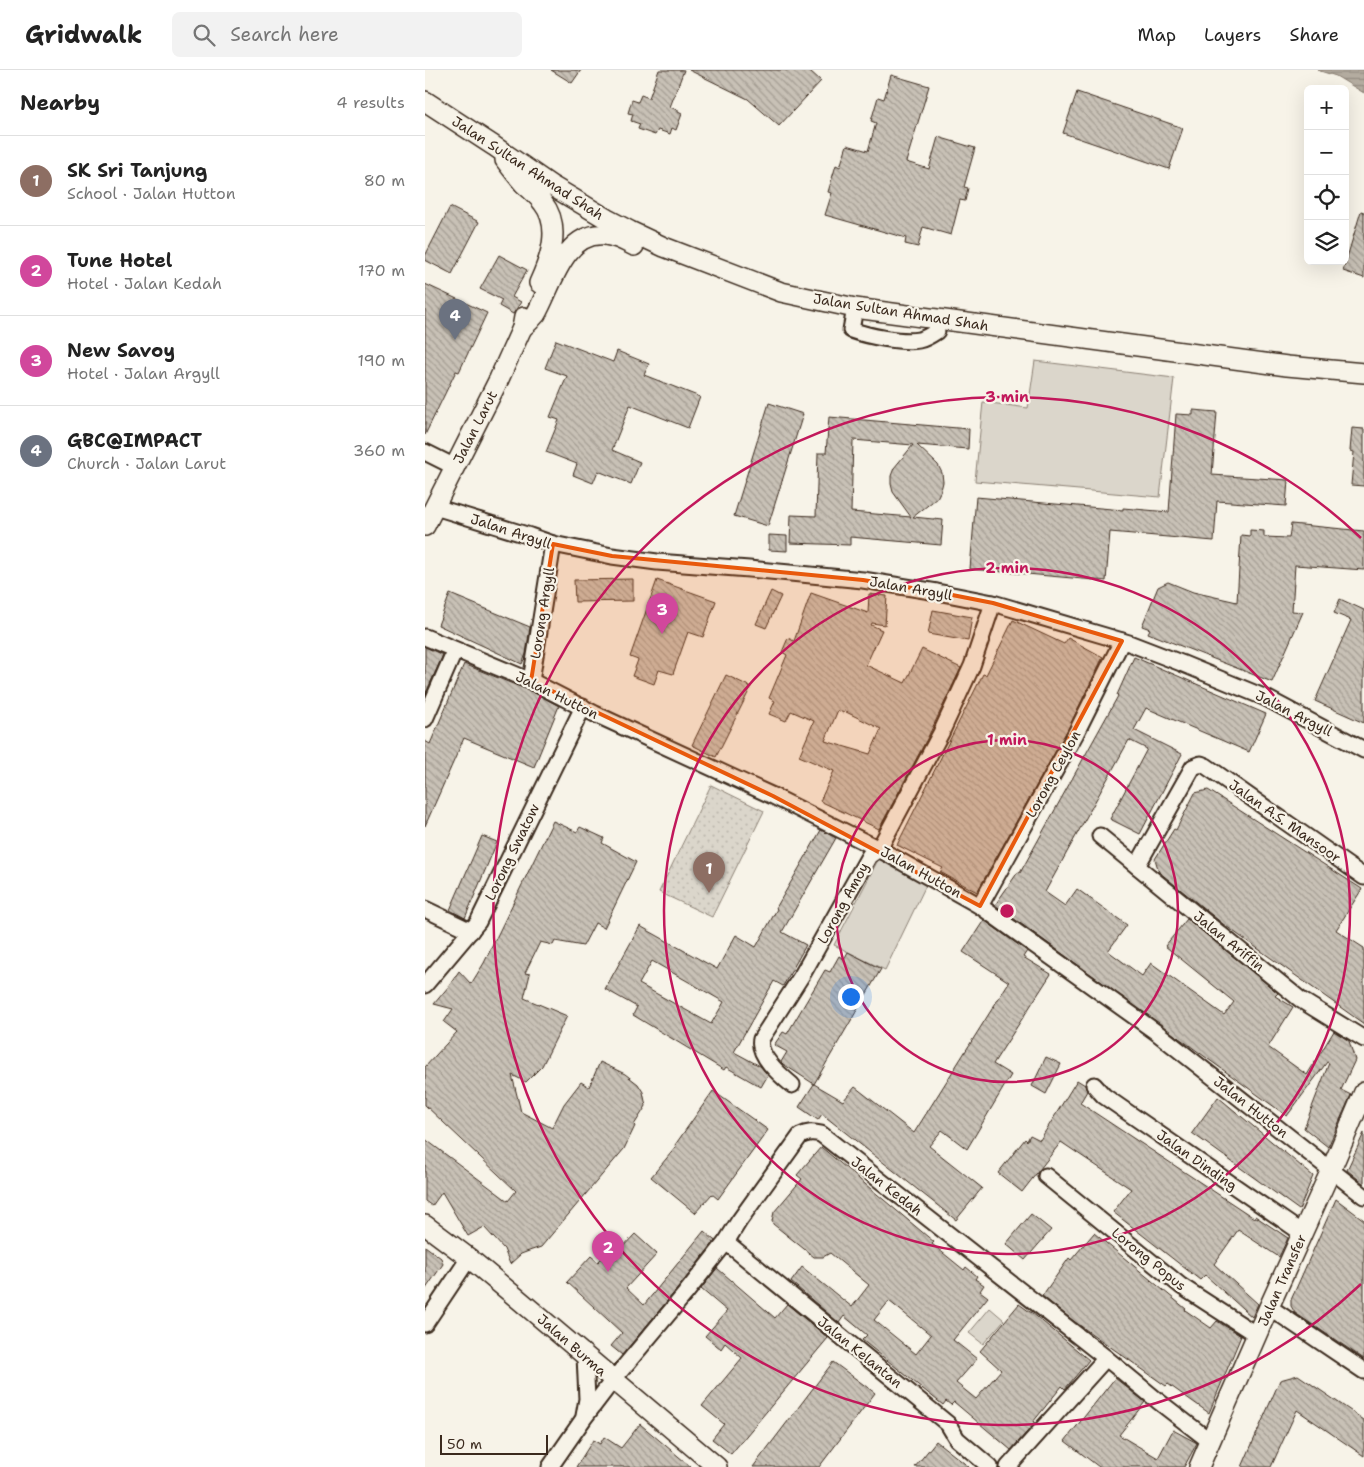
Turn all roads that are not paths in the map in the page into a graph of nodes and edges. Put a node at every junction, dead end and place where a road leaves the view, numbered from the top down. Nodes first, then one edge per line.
1 (425, 102) edge
2 (494, 146) junction
3 (660, 257) joint
4 (853, 319) junction
5 (523, 328) junction
6 (1364, 373) edge
7 (1364, 385) edge
8 (425, 452) edge
9 (455, 467) junction
10 (435, 507) junction
11 (425, 526) edge
12 (553, 544) junction
13 (993, 603) junction
14 (425, 637) edge
15 (1122, 641) junction
16 (455, 650) junction
17 (531, 681) junction
18 (583, 708) junction
19 (425, 718) edge
20 (1364, 750) edge
21 (1100, 836) dead end
22 (879, 849) junction
23 (1137, 866) junction
24 (1364, 877) edge
25 (980, 906) junction
26 (425, 909) edge
27 (471, 931) junction
28 (425, 985) edge
29 (1364, 1039) edge
30 (792, 1085) dead end
31 (1094, 1085) dead end
32 (1364, 1092) edge
33 (1331, 1170) junction
34 (1046, 1176) dead end
35 (1364, 1196) edge
36 (425, 1225) edge
37 (1302, 1233) junction
38 (725, 1242) junction
39 (469, 1258) junction
40 (1269, 1307) junction
41 (425, 1324) edge
42 (1257, 1335) junction
43 (585, 1356) junction
44 (1106, 1358) junction
45 (1364, 1370) edge
46 (613, 1380) junction
47 (584, 1418) junction
48 (1211, 1442) junction
49 (550, 1467) edge
50 (717, 1467) edge
51 (990, 1467) edge
52 (1008, 1467) edge
53 (1199, 1467) edge

1 - 2 main road, Jalan Sultan Ahmad Shah
2 - 4 main road, Jalan Sultan Ahmad Shah
2 - 5 main road, Jalan Larut
3 - 4 main road, Jalan Sultan Ahmad Shah
3 - 5 main road, Jalan Larut
4 - 6 main road, Jalan Sultan Ahmad Shah
4 - 7 main road, Jalan Sultan Ahmad Shah
5 - 9 main road, Jalan Larut
8 - 9 street
9 - 10 main road, Jalan Larut
10 - 11 main road, Jalan Larut
10 - 12 street, Jalan Argyll
12 - 13 street, Jalan Argyll
12 - 17 street, Lorong Argyll
13 - 15 street, Jalan Argyll
13 - 22 street, Lorong Amoy
14 - 16 street, Jalan Hutton
15 - 20 street, Jalan Argyll
15 - 25 street, Lorong Ceylon
16 - 17 street, Jalan Hutton
16 - 19 street
17 - 18 street, Jalan Hutton
18 - 22 street, Jalan Hutton
18 - 27 street, Lorong Swatow
21 - 23 street, Jalan Ariffin
22 - 25 street, Jalan Hutton
22 - 30 street, Lorong Amoy
23 - 24 street, Jalan A.S. Mansoor
23 - 29 street, Jalan Ariffin
25 - 33 street, Jalan Hutton
26 - 27 street
27 - 28 street, Lorong Swatow
31 - 37 street, Jalan Dinding
32 - 33 main road, Jalan Transfer
33 - 35 street, Jalan Hutton
33 - 37 main road, Jalan Transfer
34 - 42 street, Lorong Popus
36 - 39 main road, Jalan Burma
37 - 40 main road, Jalan Transfer
38 - 44 street, Jalan Kedah
38 - 46 street, Jalan Kedah
38 - 51 street, Jalan Kelantan
39 - 41 street
39 - 43 main road, Jalan Burma
40 - 42 main road, Jalan Transfer
40 - 45 street
42 - 48 main road, Jalan Transfer
43 - 46 main road, Jalan Burma
43 - 47 street
44 - 48 street, Jalan Kedah
44 - 52 street
46 - 47 street, Jalan Kedah
46 - 50 main road, Jalan Burma
47 - 49 street, Jalan Kedah
48 - 53 main road, Jalan Transfer

